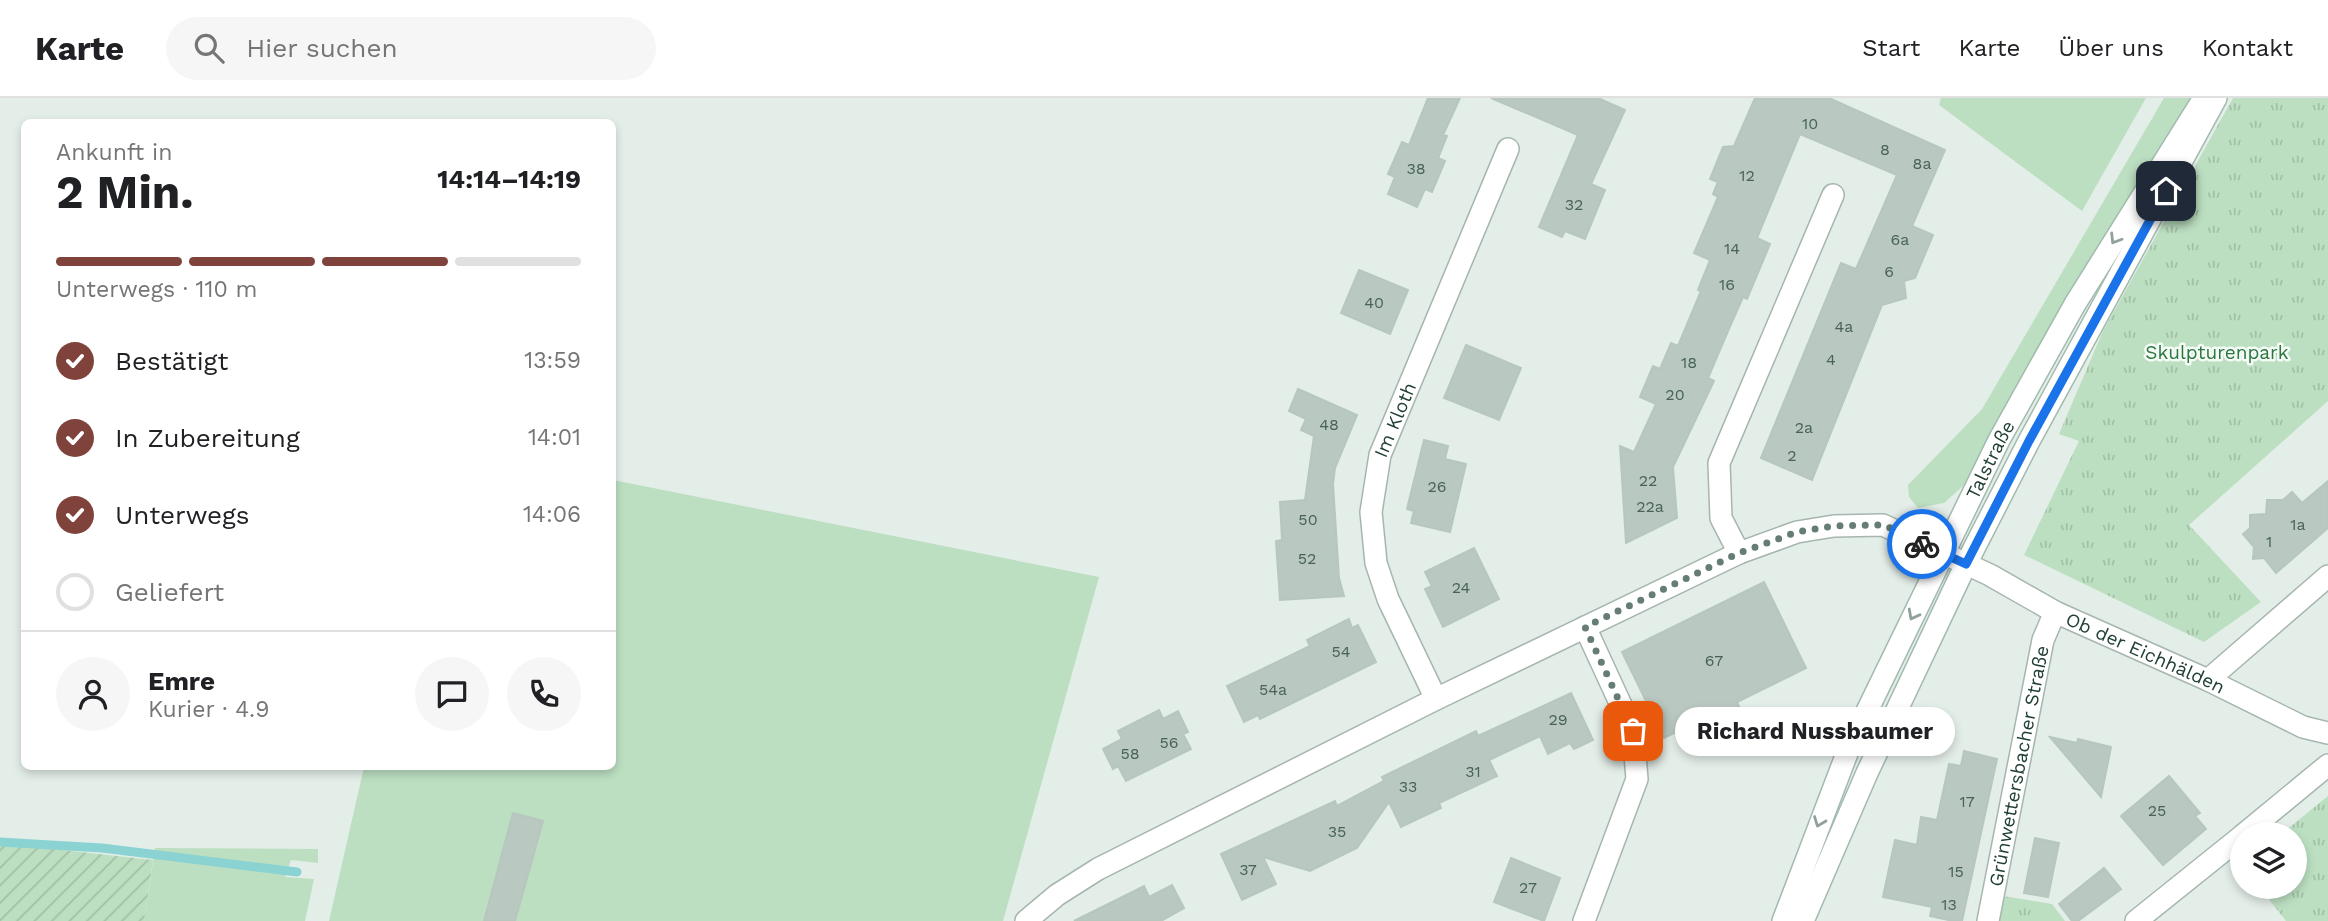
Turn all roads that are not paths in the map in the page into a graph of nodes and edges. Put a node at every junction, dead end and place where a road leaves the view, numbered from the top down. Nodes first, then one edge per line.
1 (2204, 98) edge
2 (2216, 98) edge
3 (1508, 149) dead end
4 (1833, 195) dead end
5 (1739, 553) junction
6 (1943, 554) junction
7 (1966, 564) junction
8 (2328, 576) edge
9 (2055, 612) junction
10 (1585, 627) junction
11 (2208, 680) junction
12 (1436, 699) junction
13 (2328, 733) edge
14 (2328, 765) edge
15 (2259, 822) edge
16 (2230, 845) edge
17 (1026, 921) edge
18 (1584, 921) edge
19 (1783, 921) edge
20 (1803, 921) edge
21 (1988, 921) edge
22 (2136, 921) edge

1 -> 6 street, Talstraße
2 - 7 street, Talstraße
3 - 12 street, Im Kloth
4 - 5 street
5 - 6 street
5 - 10 street
6 - 7 street
6 -> 19 street, Talstraße
7 - 9 street, Ob der Eichhälden
7 - 20 street, Talstraße
8 - 11 street
9 - 11 street, Ob der Eichhälden
9 - 21 street, Grünwettersbacher Straße
10 - 12 street
10 - 18 street
11 - 13 street, Ob der Eichhälden
12 - 17 street
14 - 15 street
16 - 22 street

